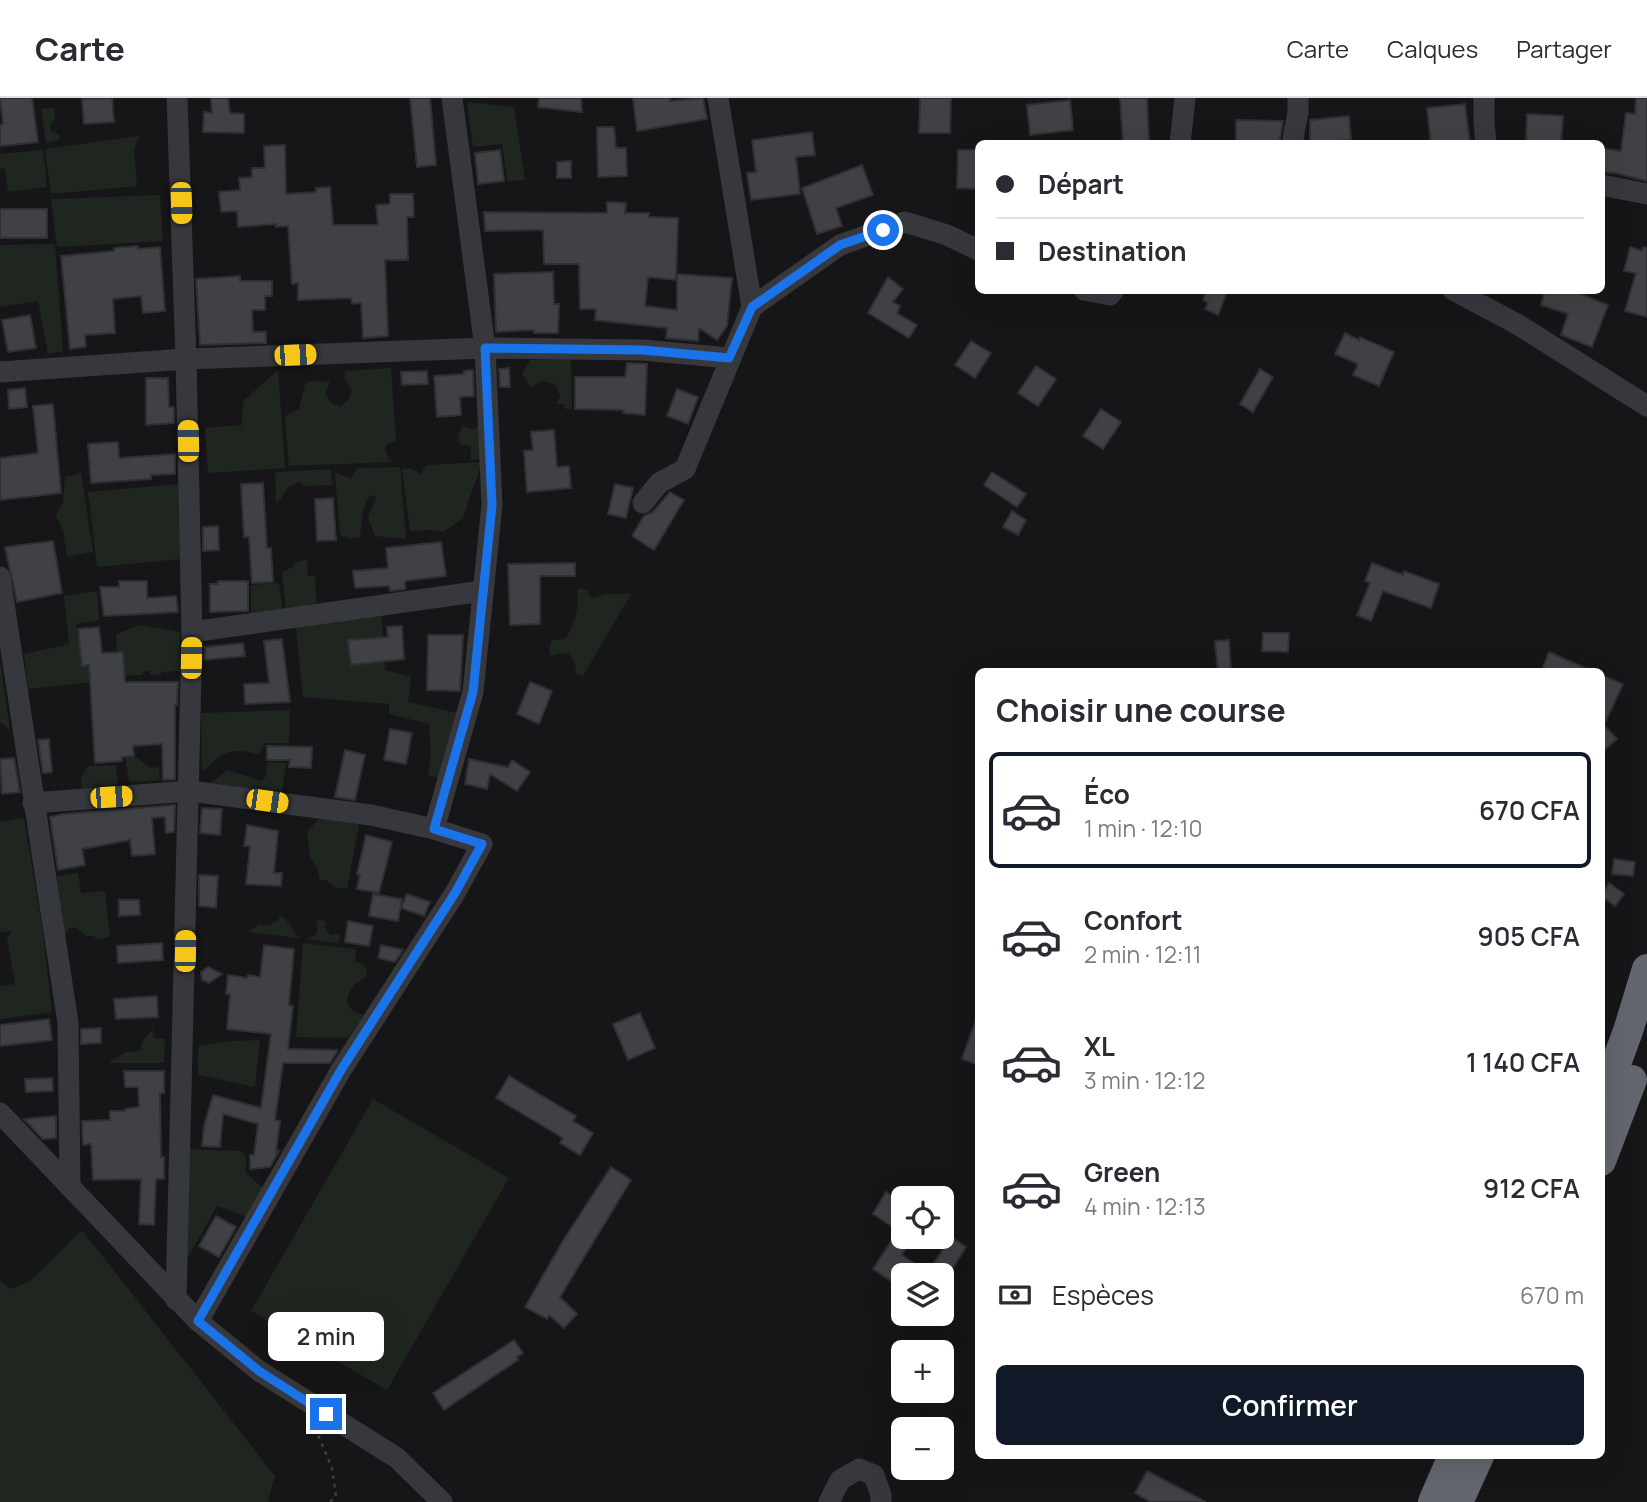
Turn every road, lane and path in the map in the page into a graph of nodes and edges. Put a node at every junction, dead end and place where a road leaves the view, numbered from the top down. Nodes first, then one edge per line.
1 (177, 98) edge
2 (452, 98) edge
3 (718, 98) edge
4 (1185, 98) edge
5 (1298, 98) edge
6 (1484, 98) edge
7 (1180, 140) edge
8 (1293, 140) edge
9 (1486, 140) edge
10 (1605, 186) edge
11 (1647, 194) edge
12 (975, 249) edge
13 (1461, 294) edge
14 (752, 307) junction
15 (485, 348) junction
16 (729, 358) junction
17 (186, 359) junction
18 (0, 372) edge
19 (1647, 405) edge
20 (643, 503) dead end
21 (0, 577) edge
22 (482, 591) junction
23 (192, 632) junction
24 (190, 791) junction
25 (33, 803) junction
26 (434, 829) junction
27 (1647, 968) edge
28 (1647, 1040) edge
29 (1605, 1094) edge
30 (0, 1113) edge
31 (1605, 1150) edge
32 (70, 1187) junction
33 (176, 1300) junction
34 (198, 1321) junction
35 (303, 1400) junction
36 (1452, 1459) edge
37 (1478, 1459) edge
38 (330, 1502) edge
39 (442, 1502) edge
40 (829, 1502) edge
41 (881, 1502) edge
42 (1433, 1502) edge
43 (1458, 1502) edge

1 - 17 street
2 - 15 street
3 - 14 street
4 - 7 street
5 - 8 street
6 - 9 street
10 - 11 street
12 - 14 street
13 - 19 street
14 - 16 street
15 - 16 street
15 - 17 street
15 - 22 street
16 - 20 street
17 - 18 street
17 - 23 street
21 - 25 street
22 - 23 street
22 - 26 street
23 - 24 street
24 - 25 street
24 - 26 street
24 - 33 street
25 - 32 street
26 - 34 street
27 - 29 highway
28 - 31 highway
30 - 32 street
32 - 33 street
33 - 34 street
34 - 35 street
35 - 38 path
35 - 39 street
36 - 42 highway
37 - 43 highway
40 - 41 street

